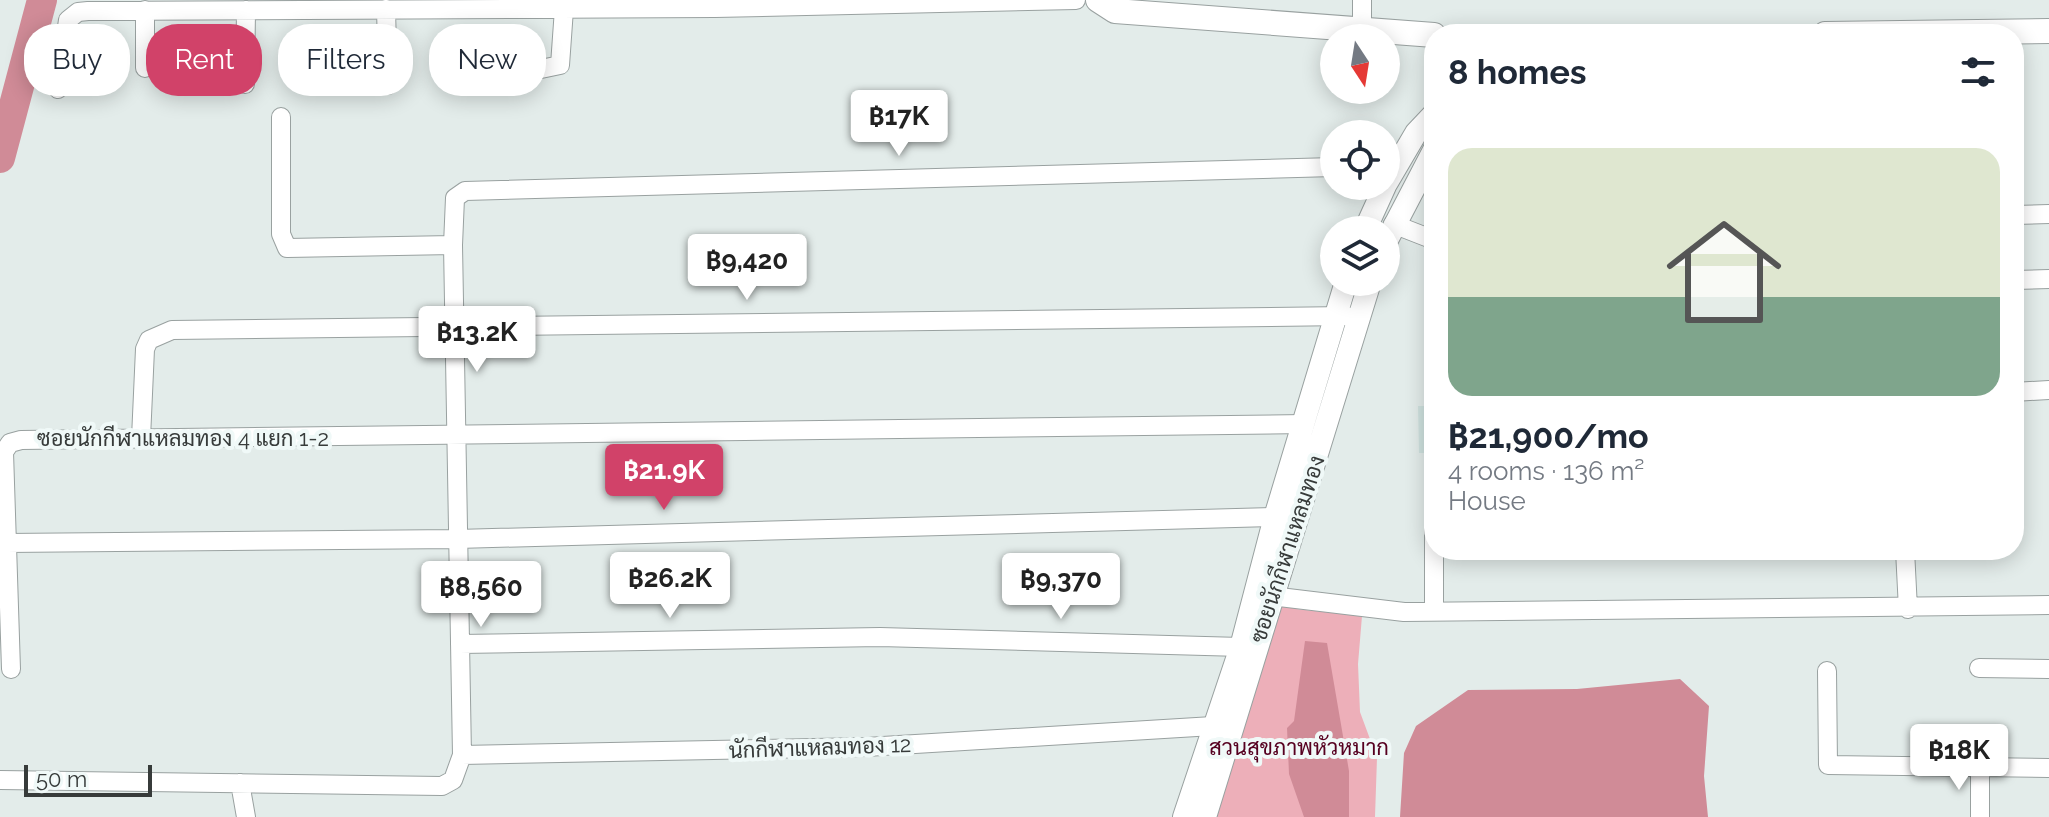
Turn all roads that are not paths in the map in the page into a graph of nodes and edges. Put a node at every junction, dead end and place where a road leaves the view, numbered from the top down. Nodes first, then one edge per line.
1 (1076, 0) edge
2 (1098, 0) edge
3 (1362, 0) edge
4 (89, 5) edge
5 (433, 5) edge
6 (386, 9) junction
7 (564, 9) junction
8 (145, 10) junction
9 (246, 10) junction
10 (67, 24) edge
11 (246, 24) edge
12 (386, 24) edge
13 (1362, 24) edge
14 (1320, 26) edge
15 (2024, 31) edge
16 (2049, 31) edge
17 (1400, 32) edge
18 (1424, 34) edge
19 (145, 68) dead end
20 (546, 68) edge
21 (281, 117) dead end
22 (1424, 127) edge
23 (1400, 159) edge
24 (1320, 167) edge
25 (1424, 169) edge
26 (2049, 214) edge
27 (2024, 215) edge
28 (1399, 216) edge
29 (1400, 235) edge
30 (1424, 238) edge
31 (453, 245) junction
32 (2049, 279) edge
33 (2024, 280) edge
34 (1346, 296) edge
35 (1361, 296) edge
36 (1347, 316) junction
37 (455, 327) junction
38 (2049, 390) edge
39 (2024, 391) edge
40 (1305, 424) junction
41 (458, 436) junction
42 (141, 438) junction
43 (1275, 517) junction
44 (457, 539) junction
45 (6, 543) junction
46 (1434, 560) edge
47 (1906, 560) edge
48 (1271, 596) junction
49 (2049, 605) edge
50 (1908, 609) junction
51 (1434, 610) junction
52 (460, 644) junction
53 (1241, 647) junction
54 (1979, 668) dead end
55 (11, 669) dead end
56 (2049, 669) edge
57 (1827, 671) dead end
58 (1213, 726) junction
59 (462, 755) junction
60 (1980, 766) junction
61 (2049, 768) edge
62 (0, 780) edge
63 (240, 783) junction
64 (246, 817) edge
65 (1184, 817) edge
66 (1205, 817) edge
67 (1980, 817) edge

1 - 7 street
2 - 14 main road
3 - 13 street
4 - 8 street
4 - 10 street
5 - 6 street
5 - 7 street
6 - 9 street
6 - 12 street
7 - 20 street
8 - 9 street
8 - 19 street
9 - 11 street
15 - 16 main road
17 - 18 main road
21 - 31 street
22 - 23 street
24 - 31 street
25 - 28 street
26 - 27 street
29 - 30 street
31 - 37 street
32 - 33 street
34 - 36 street, ซอยนักกีฬาแหลมทอง
35 - 36 street, ซอยนักกีฬาแหลมทอง
36 - 37 street
36 - 40 street, ซอยนักกีฬาแหลมทอง
36 - 48 street, ซอยนักกีฬาแหลมทอง
37 - 41 street
37 - 42 street
38 - 39 street
40 - 41 street, ซอยนักกีฬาแหลมทอง 4 แยก 1-2
40 - 43 street, ซอยนักกีฬาแหลมทอง
41 - 42 street, ซอยนักกีฬาแหลมทอง 4 แยก 1-2
41 - 44 street
42 - 45 street, ซอยนักกีฬาแหลมทอง 4 แยก 1-2
43 - 44 street
43 - 53 street, ซอยนักกีฬาแหลมทอง
44 - 45 street
44 - 52 street
45 - 55 street
46 - 51 street
47 - 50 street
48 - 51 street
48 - 66 street, ซอยนักกีฬาแหลมทอง
49 - 50 street
50 - 51 street
52 - 53 street
52 - 59 street
53 - 58 street, ซอยนักกีฬาแหลมทอง
54 - 56 street
57 - 60 street
58 - 59 street, นักกีฬาแหลมทอง 12
58 - 65 street, ซอยนักกีฬาแหลมทอง
59 - 63 street
60 - 61 street
60 - 67 street
62 - 63 street
63 - 64 street

